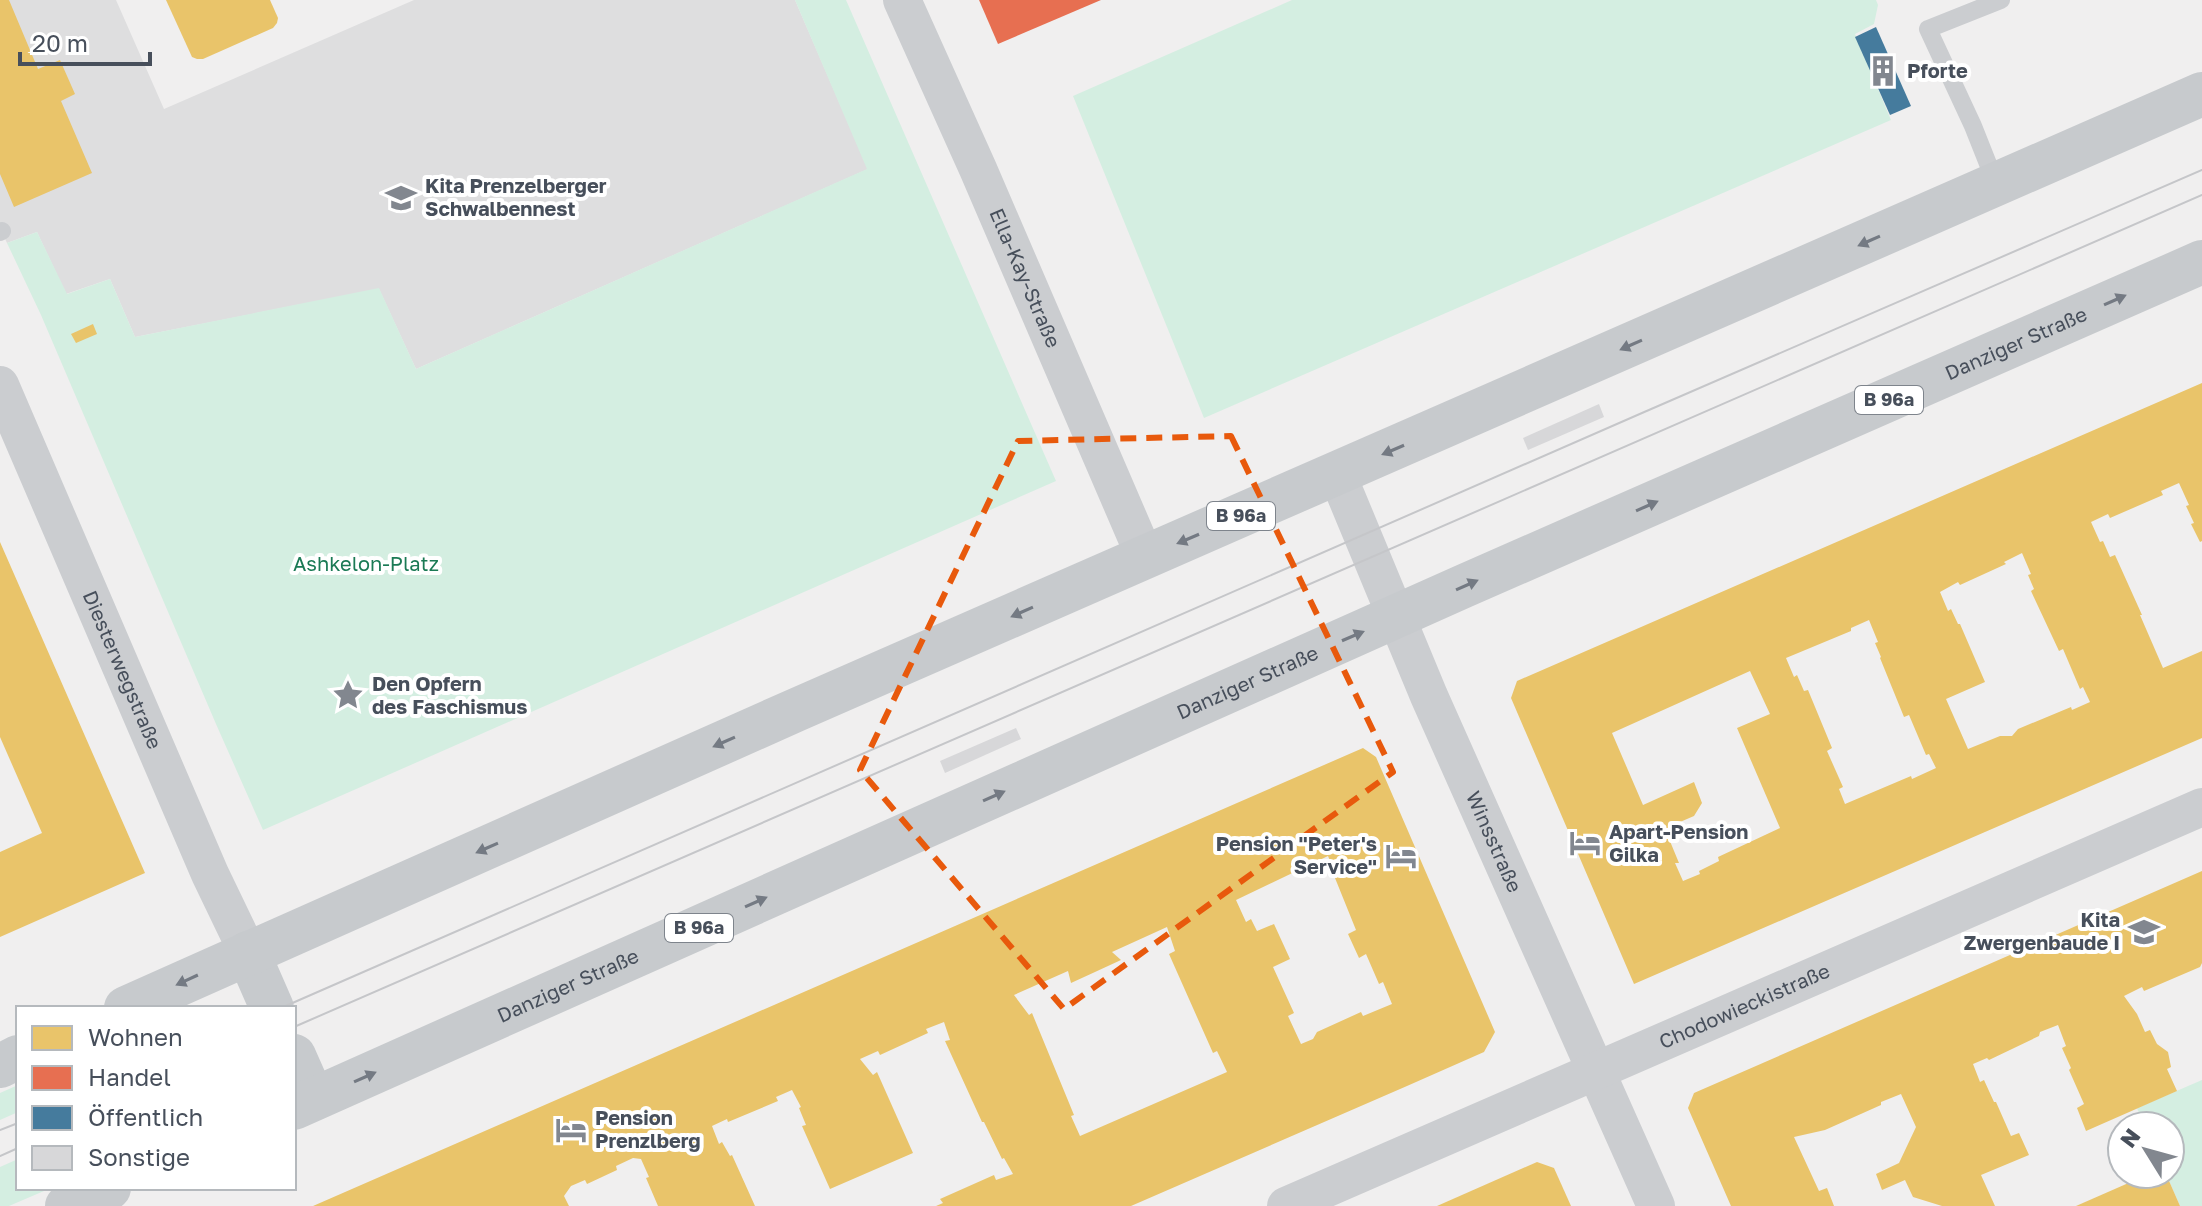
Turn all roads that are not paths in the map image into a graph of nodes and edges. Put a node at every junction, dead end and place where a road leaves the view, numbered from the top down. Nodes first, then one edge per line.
1 (902, 0) edge
2 (2001, 0) edge
3 (2202, 94) edge
4 (1996, 184) junction
5 (2202, 262) edge
6 (0, 385) edge
7 (1337, 474) junction
8 (1145, 557) junction
9 (1396, 618) junction
10 (2202, 807) edge
11 (248, 953) junction
12 (130, 1006) edge
13 (271, 1006) edge
14 (296, 1066) edge
15 (1597, 1071) junction
16 (304, 1104) edge
17 (104, 1190) edge
18 (67, 1206) edge
19 (1286, 1206) edge
20 (1656, 1206) edge

1 - 8 street, Ella-Kay-Straße
2 - 4 lane
3 - 4 main road, B 96a
4 -> 7 main road, B 96a
9 -> 5 main road, Danziger Straße / B 96a
6 - 11 street, Diesterwegstraße
7 -> 8 main road, B 96a
7 - 9 street, Winsstraße
8 -> 11 main road, B 96a
9 - 15 street, Winsstraße
16 -> 9 main road, Danziger Straße / B 96a
10 - 15 street, Chodowieckistraße
11 -> 12 main road, B 96a
11 - 13 main road
14 - 16 main road
15 - 19 street, Chodowieckistraße
15 - 20 street, Winsstraße
17 - 18 main road

